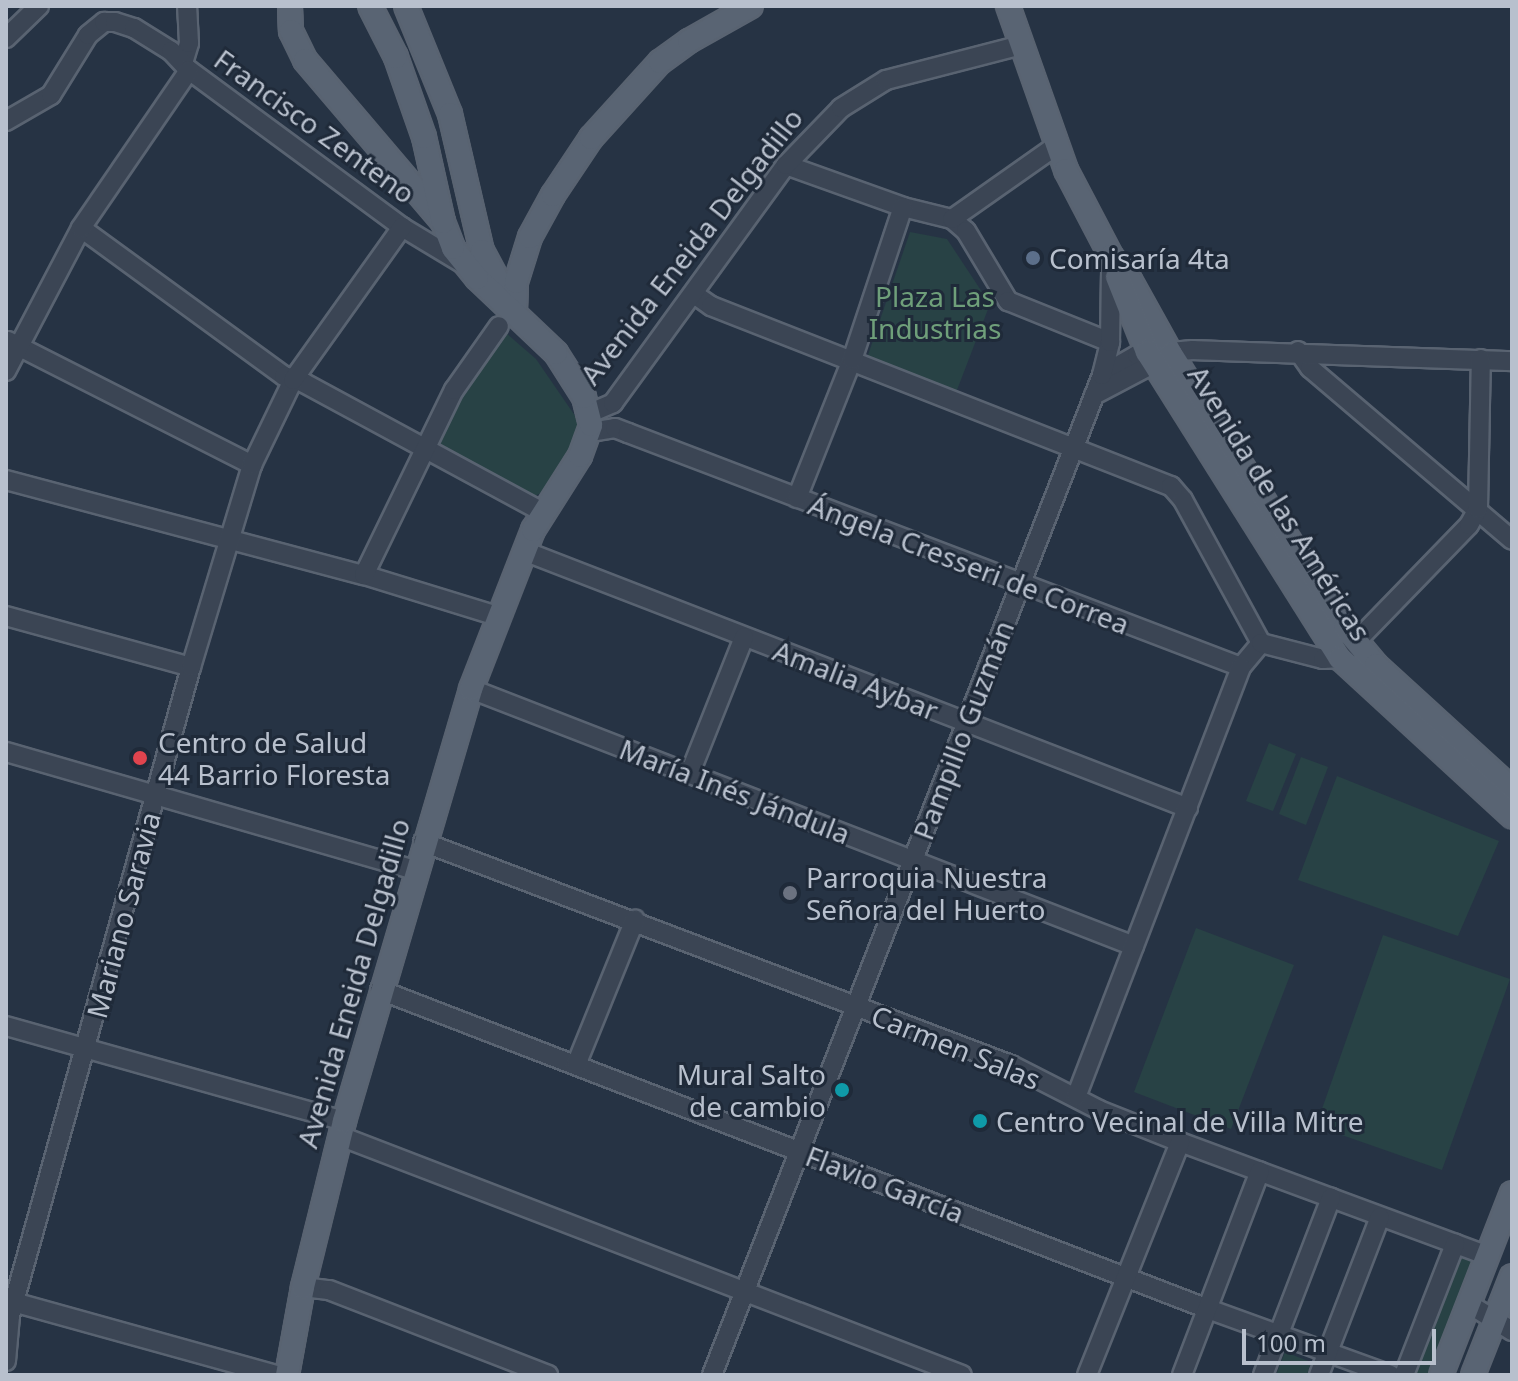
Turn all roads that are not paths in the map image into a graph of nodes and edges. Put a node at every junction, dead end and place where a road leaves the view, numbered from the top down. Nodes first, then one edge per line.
1 (39, 6) edge
2 (187, 6) edge
3 (290, 6) edge
4 (370, 6) edge
5 (406, 6) edge
6 (751, 6) edge
7 (1012, 10) edge
8 (6, 38) edge
9 (1021, 45) junction
10 (186, 66) junction
11 (6, 121) edge
12 (1056, 146) junction
13 (786, 165) junction
14 (903, 207) junction
15 (952, 219) junction
16 (443, 222) junction
17 (402, 227) junction
18 (81, 228) junction
19 (1111, 256) junction
20 (465, 265) junction
21 (694, 294) junction
22 (507, 318) junction
23 (1110, 342) junction
24 (12, 343) edge
25 (1298, 351) junction
26 (1158, 357) junction
27 (1481, 359) junction
28 (852, 360) junction
29 (1512, 361) edge
30 (6, 371) edge
31 (1102, 375) junction
32 (293, 380) junction
33 (1094, 395) junction
34 (590, 422) junction
35 (1074, 446) junction
36 (425, 448) junction
37 (252, 465) junction
38 (6, 480) edge
39 (797, 498) junction
40 (1478, 509) junction
41 (543, 512) junction
42 (228, 539) junction
43 (1512, 540) edge
44 (524, 551) junction
45 (364, 575) junction
46 (1021, 584) junction
47 (6, 616) edge
48 (497, 616) junction
49 (744, 637) junction
50 (1261, 643) junction
51 (1348, 650) junction
52 (191, 667) junction
53 (1241, 667) junction
54 (471, 689) junction
55 (966, 723) junction
56 (6, 752) edge
57 (690, 773) junction
58 (1512, 789) edge
59 (154, 796) junction
60 (1188, 808) junction
61 (1512, 816) edge
62 (423, 842) junction
63 (912, 860) junction
64 (415, 870) junction
65 (635, 920) junction
66 (1134, 946) junction
67 (380, 990) junction
68 (855, 1006) junction
69 (6, 1026) edge
70 (87, 1048) junction
71 (576, 1065) junction
72 (1076, 1097) junction
73 (342, 1129) junction
74 (1180, 1142) junction
75 (797, 1150) junction
76 (1260, 1171) junction
77 (1512, 1193) edge
78 (1331, 1198) junction
79 (1380, 1217) junction
80 (1455, 1244) junction
81 (1488, 1256) junction
82 (1512, 1276) edge
83 (1125, 1277) junction
84 (303, 1287) junction
85 (745, 1291) junction
86 (10, 1301) edge
87 (1469, 1304) junction
88 (1208, 1309) junction
89 (1504, 1325) edge
90 (1278, 1335) junction
91 (1328, 1353) junction
92 (6, 1361) edge
93 (277, 1375) edge
94 (287, 1375) edge
95 (548, 1375) edge
96 (712, 1375) edge
97 (962, 1375) edge
98 (1087, 1375) edge
99 (1182, 1375) edge
100 (1263, 1375) edge
101 (1319, 1375) edge
102 (1390, 1375) edge
103 (1404, 1375) edge
104 (1441, 1375) edge
105 (1473, 1375) edge

1 - 8 street
2 - 10 street
3 - 16 main road
4 - 16 main road
5 - 22 main road
6 - 22 main road
7 - 9 main road, Avenida de las Américas
9 - 12 main road, Avenida de las Américas
9 - 13 street, Avenida Eneida Delgadillo
10 - 11 street, Francisco Zenteno
10 - 17 street, Francisco Zenteno
10 - 18 street
12 - 15 street
12 - 19 main road, Avenida de las Américas
13 - 14 street
13 - 21 street, Avenida Eneida Delgadillo
14 - 15 street
14 - 28 street
15 - 23 street
16 - 20 main road
17 - 20 street, Francisco Zenteno
17 - 32 street, Mariano Saravia
18 - 24 street
18 - 32 street
19 - 23 street, Pampillo Guzmán
19 - 26 main road, Avenida de las Américas
20 - 22 main road
21 - 28 street
21 - 34 street, Avenida Eneida Delgadillo
22 - 34 main road
22 - 36 street
23 - 31 street, Pampillo Guzmán
24 - 30 street
24 - 37 street
25 - 26 street
25 - 27 street
25 - 40 street
26 - 31 street
26 - 33 street
26 - 51 main road, Avenida de las Américas
27 - 29 street
27 - 40 street
28 - 35 street
28 - 39 street
31 - 33 street, Pampillo Guzmán
32 - 36 street
32 - 37 street, Mariano Saravia
33 - 35 street, Pampillo Guzmán
34 - 39 street, Ángela Cresseri de Correa
34 - 41 main road, Avenida Eneida Delgadillo
35 - 46 street, Pampillo Guzmán
35 - 50 street
36 - 41 street
36 - 45 street
37 - 42 street, Mariano Saravia
38 - 42 street
39 - 46 street, Ángela Cresseri de Correa
40 - 43 street
40 - 51 street
41 - 44 main road, Avenida Eneida Delgadillo
42 - 45 street
42 - 52 street, Mariano Saravia
44 - 48 main road, Avenida Eneida Delgadillo
44 - 49 street, Amalia Aybar
45 - 48 street
46 - 53 street, Ángela Cresseri de Correa
46 - 55 street, Pampillo Guzmán
47 - 52 street
48 - 54 main road, Avenida Eneida Delgadillo
49 - 55 street, Amalia Aybar
49 - 57 street
50 - 51 street
50 - 53 street
51 - 58 main road, Avenida de las Américas
51 - 61 main road, Avenida de las Américas
52 - 59 street, Mariano Saravia
53 - 60 street
54 - 57 street, María Inés Jándula
54 - 62 main road, Avenida Eneida Delgadillo
55 - 60 street, Amalia Aybar
55 - 63 street, Pampillo Guzmán
56 - 59 street
57 - 63 street, María Inés Jándula
59 - 64 street
59 - 70 street, Mariano Saravia
60 - 66 street
62 - 64 main road, Avenida Eneida Delgadillo
62 - 65 street, Carmen Salas
63 - 66 street, María Inés Jándula
63 - 68 street, Pampillo Guzmán
64 - 67 main road, Avenida Eneida Delgadillo
65 - 68 street, Carmen Salas
65 - 71 street
66 - 72 street
67 - 71 street, Flavio García
67 - 73 main road, Avenida Eneida Delgadillo
68 - 72 street, Carmen Salas
68 - 75 street, Pampillo Guzmán
69 - 70 street
70 - 73 street
70 - 86 street, Mariano Saravia
71 - 75 street, Flavio García
72 - 74 street, Carmen Salas
73 - 84 main road, Avenida Eneida Delgadillo
73 - 85 street
74 - 76 street, Carmen Salas
74 - 83 street
75 - 83 street, Flavio García
75 - 85 street, Pampillo Guzmán
76 - 78 street, Carmen Salas
76 - 88 street
77 - 81 main road
78 - 79 street, Carmen Salas
78 - 90 street
79 - 80 street, Carmen Salas
79 - 91 street
80 - 81 street, Carmen Salas
80 - 103 street
81 - 87 main road
82 - 89 main road
83 - 88 street, Flavio García
83 - 98 street
84 - 94 main road, Avenida Eneida Delgadillo
84 - 95 street
85 - 96 street, Pampillo Guzmán
85 - 97 street
86 - 92 street, Mariano Saravia
86 - 93 street
87 - 89 street
87 - 104 main road
88 - 90 street, Flavio García
88 - 99 street
89 - 105 main road
90 - 91 street, Flavio García
90 - 100 street
91 - 101 street
91 - 102 street, Flavio García

